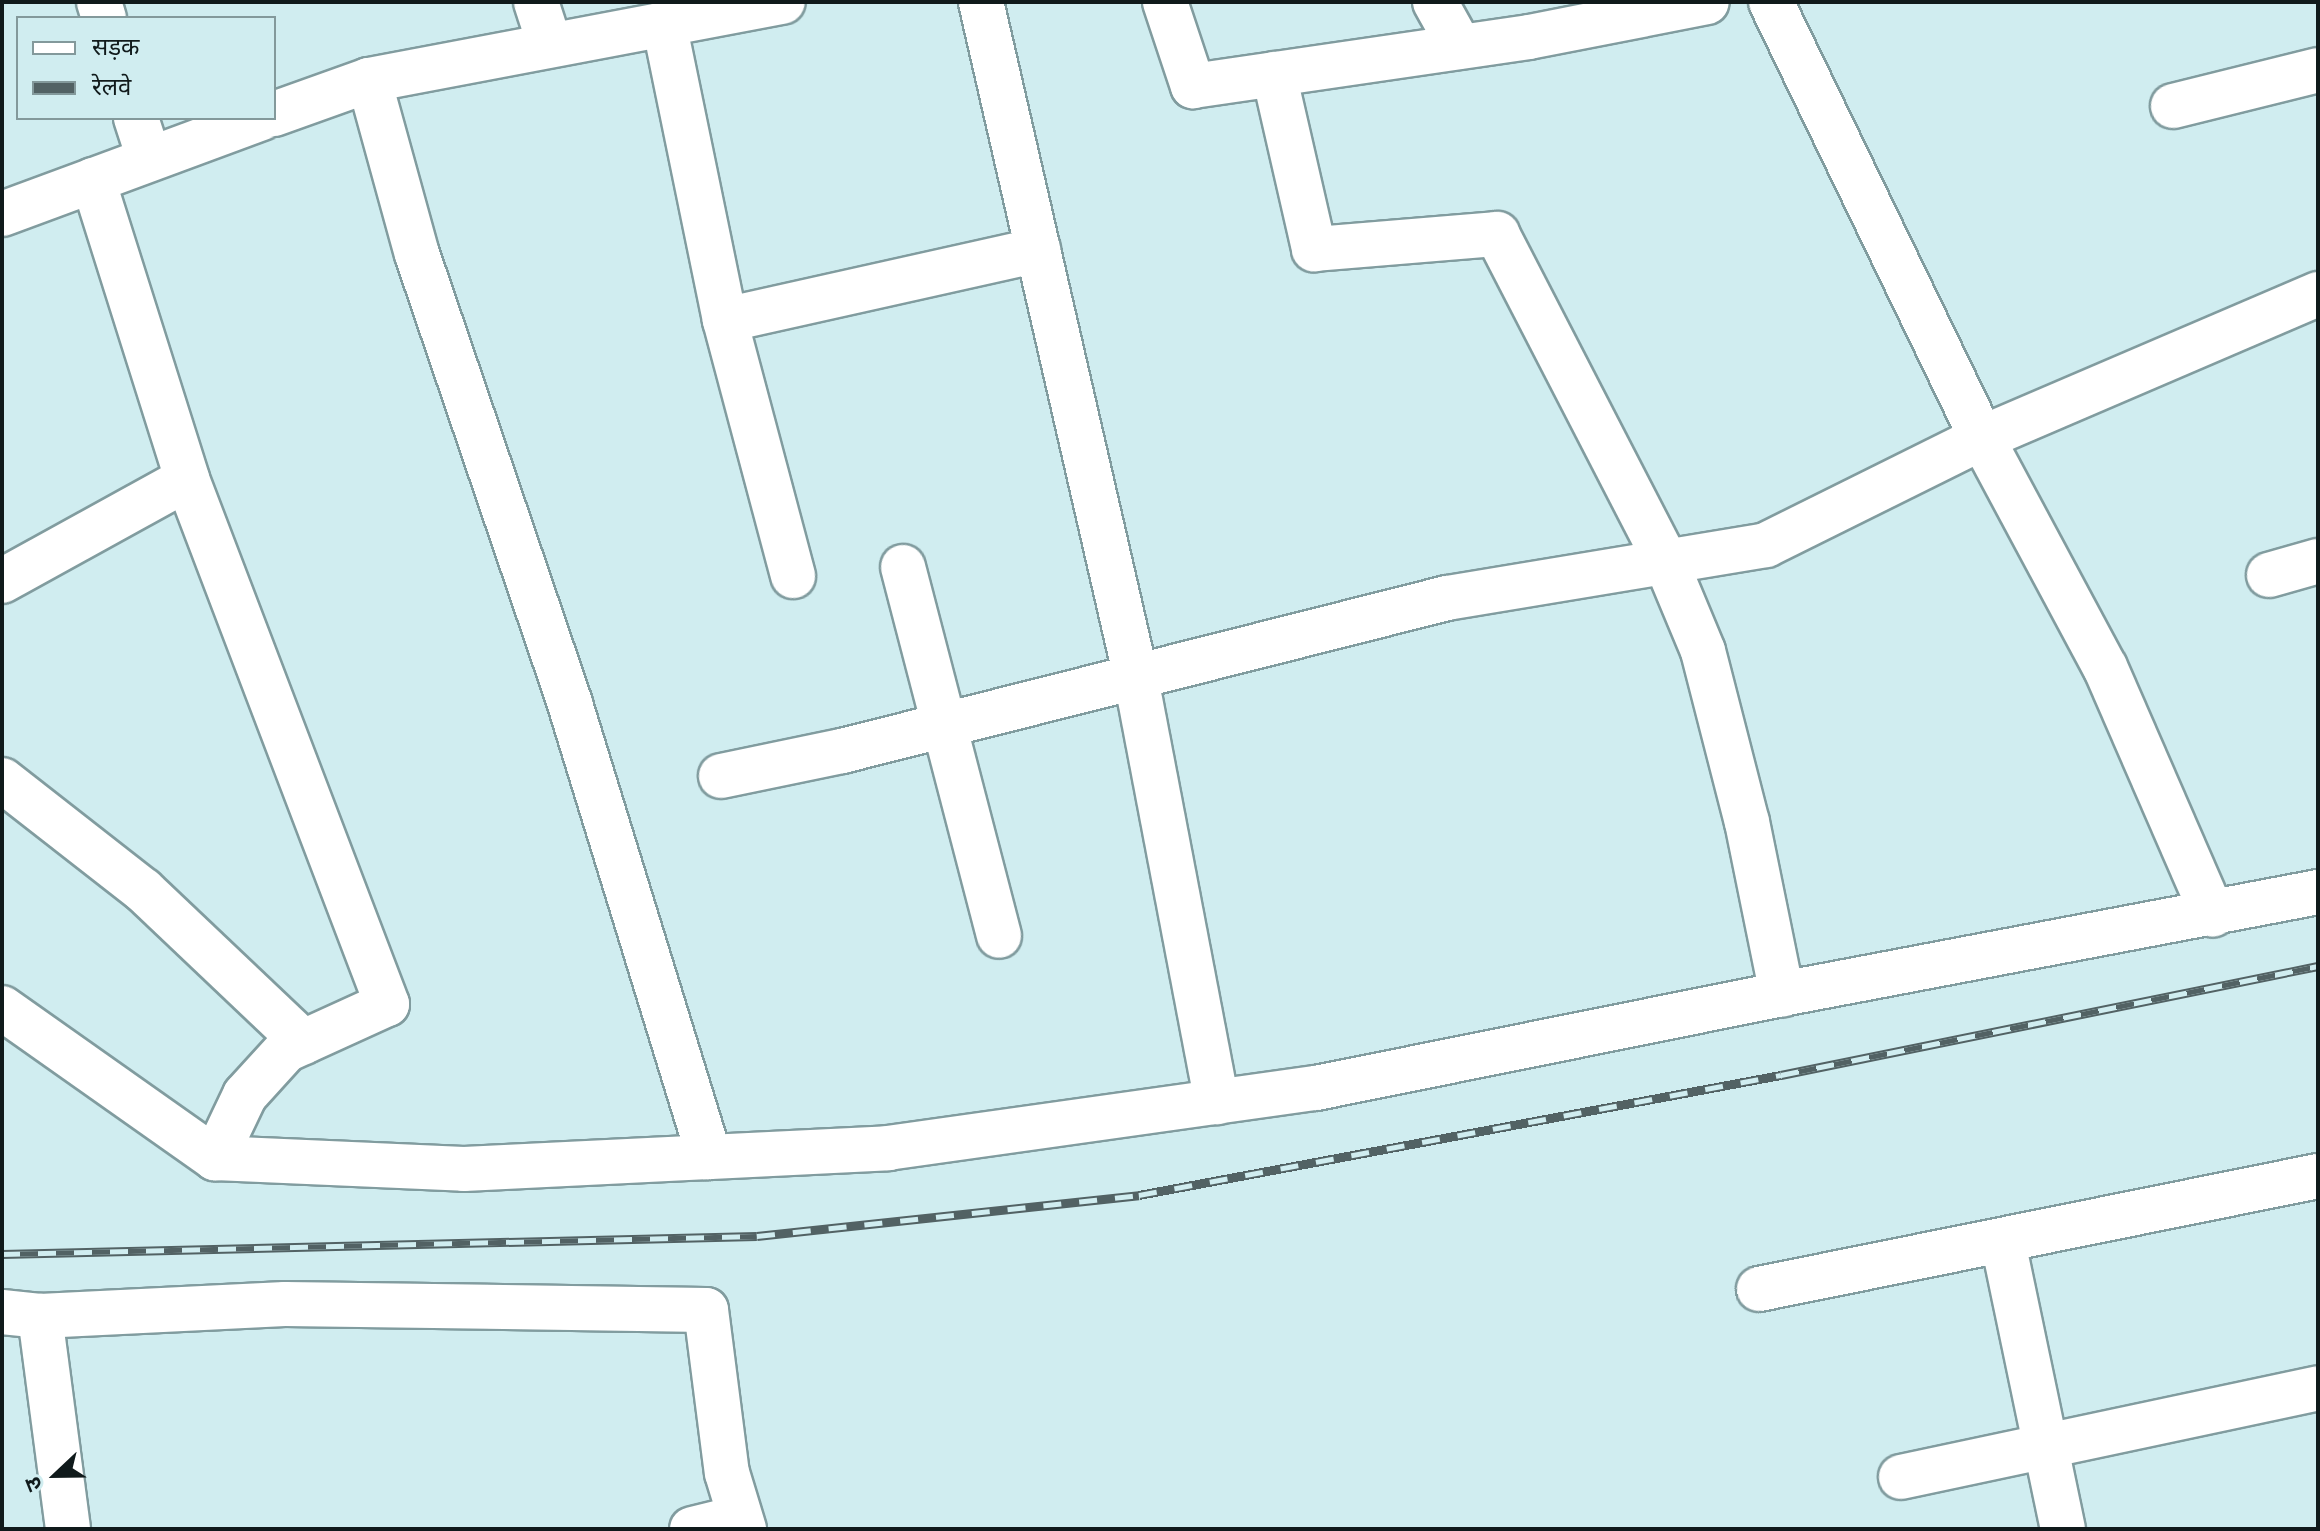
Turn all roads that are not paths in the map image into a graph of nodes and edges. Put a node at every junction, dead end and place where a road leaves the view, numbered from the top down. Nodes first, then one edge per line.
1 (536, 2) edge
2 (783, 2) edge
3 (981, 2) edge
4 (1165, 2) edge
5 (1435, 2) edge
6 (1707, 2) edge
7 (1771, 2) edge
8 (683, 14) edge
9 (550, 45) junction
10 (1460, 47) junction
11 (2318, 70) edge
12 (1274, 74) junction
13 (369, 80) junction
14 (2173, 106) dead end
15 (276, 113) edge
16 (250, 120) edge
17 (143, 138) edge
18 (93, 180) junction
19 (2, 214) edge
20 (1038, 250) junction
21 (2318, 294) edge
22 (725, 320) junction
23 (1982, 438) junction
24 (187, 479) junction
25 (2318, 561) edge
26 (1666, 562) junction
27 (903, 567) dead end
28 (2269, 575) dead end
29 (793, 576) dead end
30 (2, 581) edge
31 (1135, 673) junction
32 (940, 725) junction
33 (721, 776) dead end
34 (2, 780) edge
35 (2318, 892) edge
36 (2213, 915) junction
37 (999, 936) dead end
38 (1782, 994) junction
39 (2, 1008) edge
40 (303, 1042) junction
41 (1217, 1102) junction
42 (709, 1157) junction
43 (215, 1158) junction
44 (2318, 1176) edge
45 (2003, 1242) junction
46 (1759, 1289) dead end
47 (21, 1314) edge
48 (2318, 1388) edge
49 (2046, 1446) junction
50 (1901, 1477) dead end
51 (740, 1523) edge
52 (68, 1529) edge
53 (692, 1529) edge
54 (2063, 1529) edge

1 - 9 street
2 - 8 street
3 - 20 street
4 - 12 street
5 - 10 street
6 - 10 street
7 - 23 street
8 - 9 street
8 - 22 street
9 - 13 street
10 - 12 street
11 - 14 street
12 - 26 street
13 - 15 street
13 - 42 street
16 - 17 street
17 - 18 street
18 - 19 street
18 - 24 street
20 - 22 street
20 - 31 street
21 - 23 street
22 - 29 street
23 - 26 street
23 - 36 street
24 - 30 street
24 - 40 street
25 - 28 street
26 - 31 street
26 - 38 street
27 - 32 street
31 - 32 street
31 - 41 street
32 - 33 street
32 - 37 street
34 - 40 street
35 - 36 street
36 - 38 street
38 - 41 street
39 - 43 street
40 - 43 street
41 - 42 street
42 - 43 street
44 - 45 street
45 - 46 street
45 - 49 street
47 - 51 street
47 - 52 street
48 - 49 street
49 - 50 street
49 - 54 street
51 - 53 street

